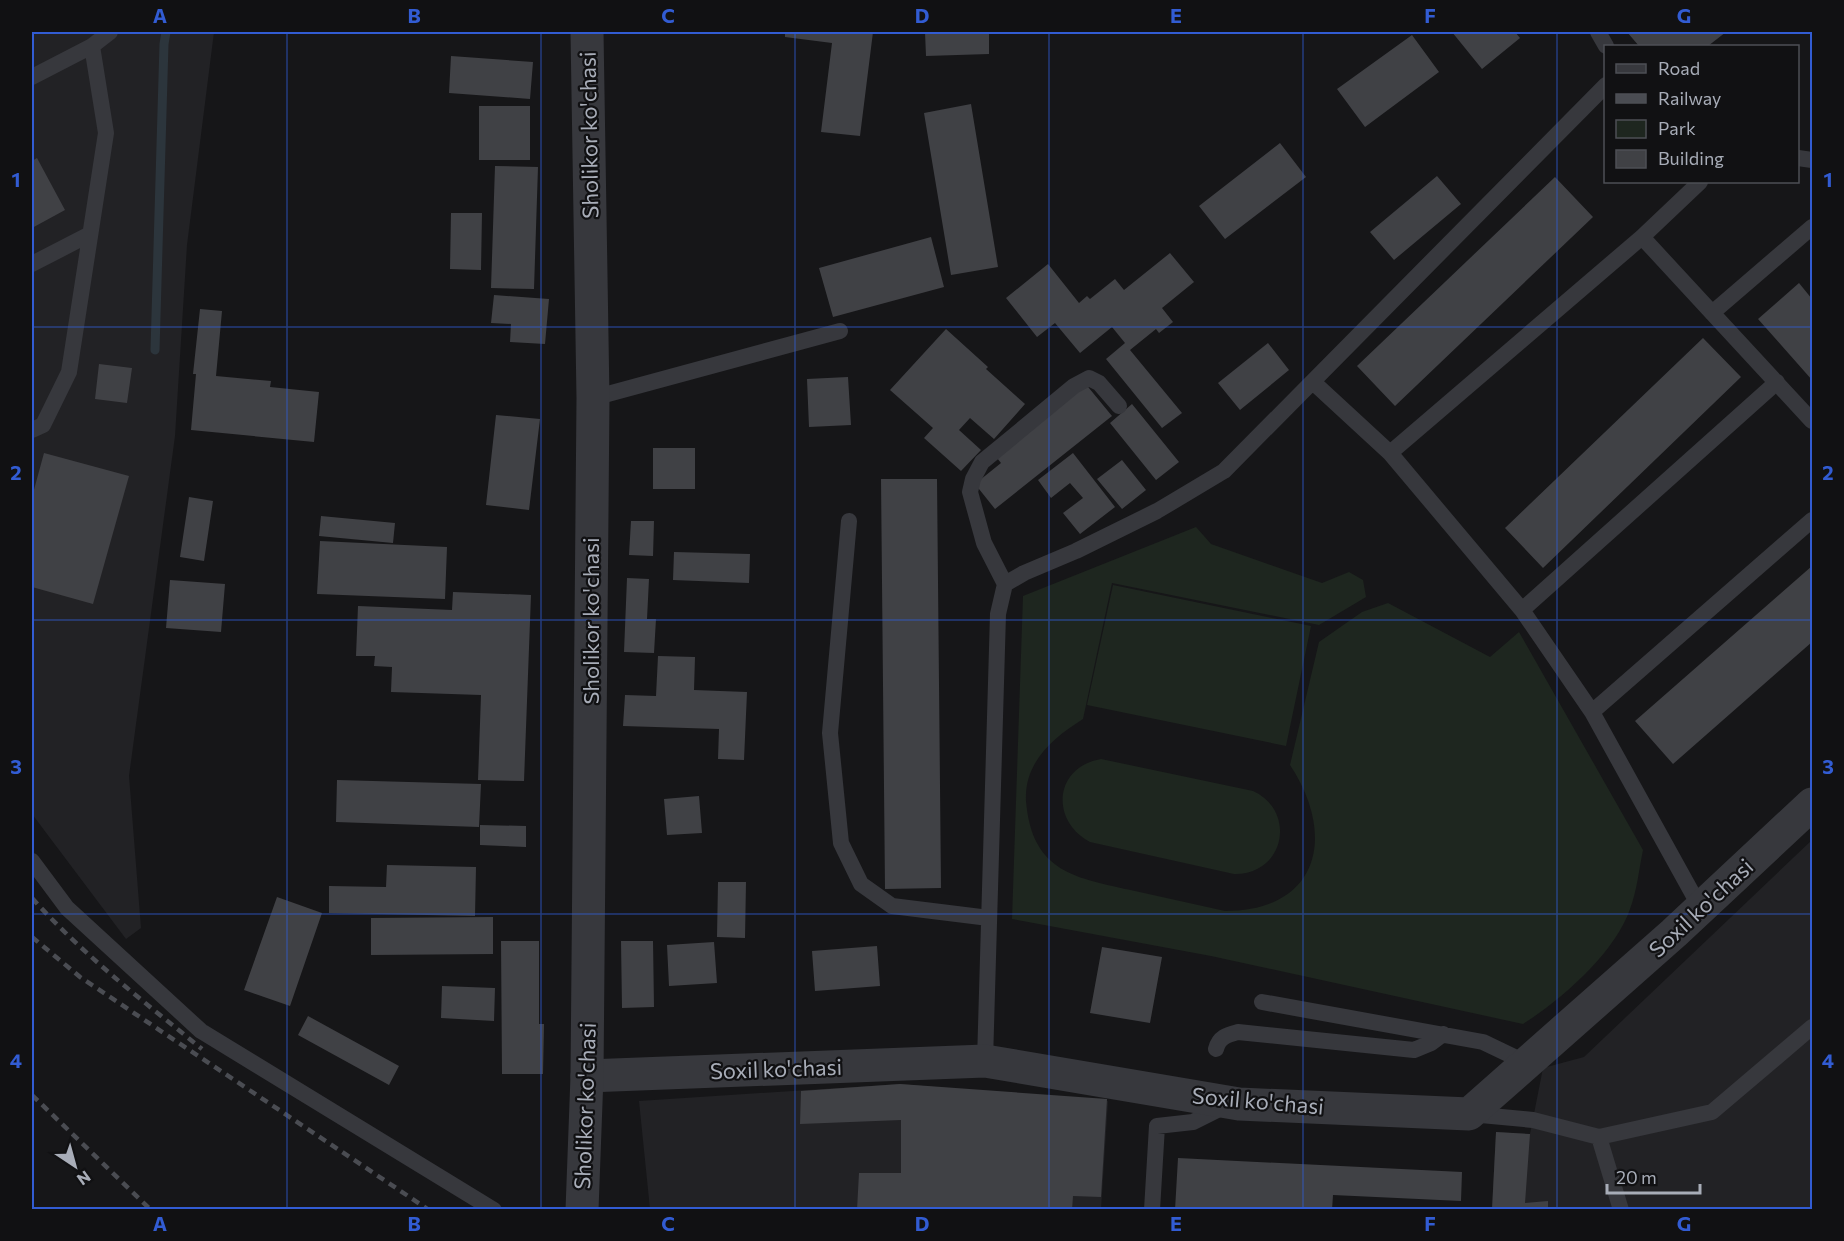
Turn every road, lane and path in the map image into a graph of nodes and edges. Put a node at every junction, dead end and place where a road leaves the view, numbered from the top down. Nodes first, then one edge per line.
1 (110, 32) edge
2 (587, 32) edge
3 (92, 46) junction
4 (32, 77) edge
5 (1604, 86) edge
6 (1699, 183) edge
7 (1812, 227) edge
8 (90, 234) junction
9 (1642, 237) junction
10 (32, 264) edge
11 (1712, 313) junction
12 (840, 331) dead end
13 (1313, 382) junction
14 (1777, 382) junction
15 (593, 398) junction
16 (1119, 406) dead end
17 (1812, 421) edge
18 (32, 430) edge
19 (1390, 453) junction
20 (1812, 520) edge
21 (849, 521) dead end
22 (1005, 584) junction
23 (1522, 610) junction
24 (1592, 712) junction
25 (1812, 804) edge
26 (32, 861) edge
27 (1701, 909) junction
28 (989, 918) junction
29 (1262, 1002) dead end
30 (1812, 1027) edge
31 (1443, 1034) junction
32 (1216, 1049) dead end
33 (985, 1061) junction
34 (1527, 1063) junction
35 (587, 1076) junction
36 (1231, 1103) junction
37 (1469, 1114) junction
38 (1599, 1137) junction
39 (494, 1209) edge
40 (582, 1209) edge
41 (1152, 1209) edge
42 (1621, 1209) edge

1 - 3 lane
2 - 15 street, Sholikor ko'chasi
3 - 4 lane
3 - 8 lane
5 - 13 lane
6 - 9 lane
7 - 11 lane
8 - 10 lane
8 - 18 lane
9 - 11 lane
9 - 19 lane
11 - 14 lane
12 - 15 lane
13 - 19 lane
13 - 22 lane
14 - 17 lane
14 - 23 lane
15 - 35 street, Sholikor ko'chasi
16 - 22 lane
19 - 23 lane
20 - 24 lane
21 - 28 lane
22 - 28 lane
23 - 24 lane
24 - 27 lane
25 - 27 street, Soxil ko'chasi
26 - 39 lane
27 - 34 street, Soxil ko'chasi
28 - 33 lane
29 - 31 lane
30 - 38 lane
31 - 32 lane
31 - 34 lane
33 - 35 street, Soxil ko'chasi
33 - 36 street, Soxil ko'chasi
34 - 37 street, Soxil ko'chasi
35 - 40 street, Sholikor ko'chasi
36 - 37 street, Soxil ko'chasi
36 - 41 lane
37 - 38 lane
38 - 42 lane

